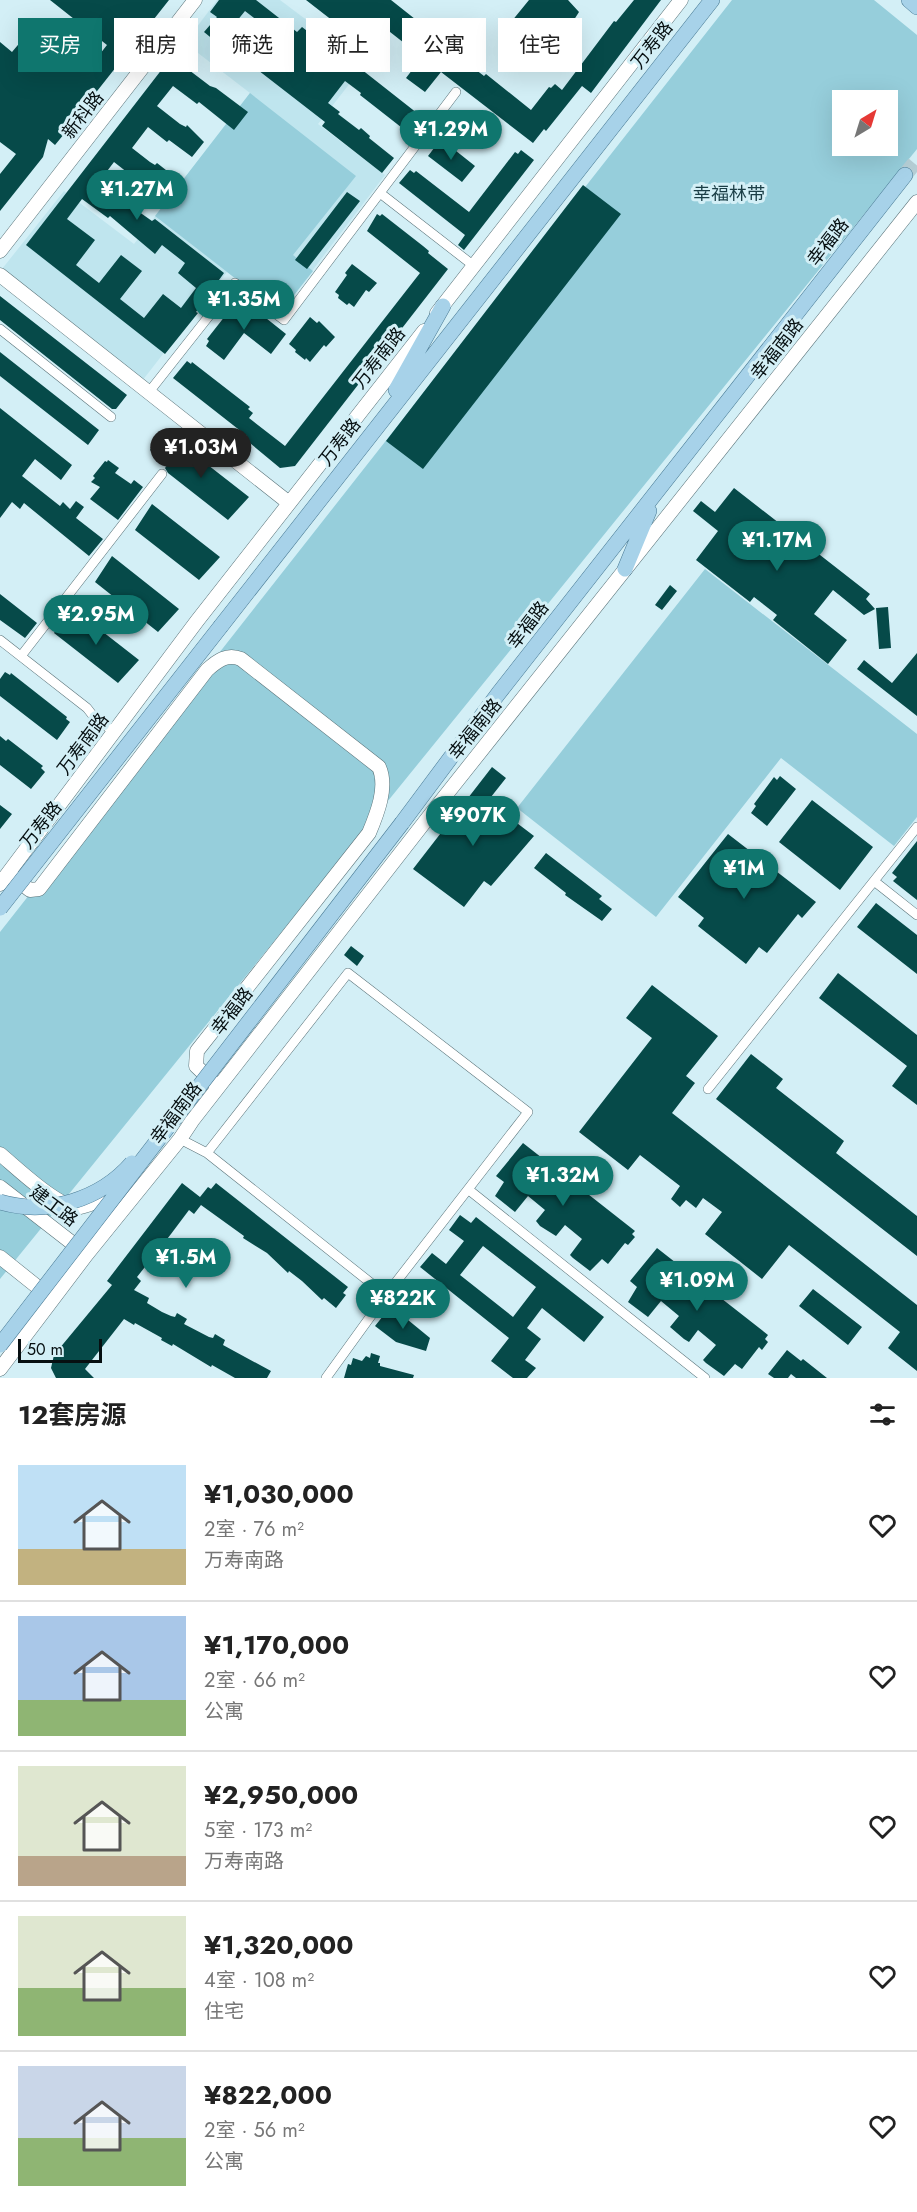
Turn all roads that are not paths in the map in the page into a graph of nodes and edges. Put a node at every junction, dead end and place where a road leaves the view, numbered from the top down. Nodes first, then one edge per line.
1 (195, 0) edge
2 (681, 0) edge
3 (712, 0) edge
4 (909, 0) edge
5 (917, 7) edge
6 (456, 92) dead end
7 (905, 175) tunnel mouth
8 (380, 193) junction
9 (917, 202) edge
10 (0, 251) edge
11 (474, 266) junction
12 (0, 275) edge
13 (442, 306) junction
14 (0, 329) edge
15 (149, 392) junction
16 (111, 417) dead end
17 (375, 429) junction
18 (162, 474) dead end
19 (656, 492) junction
20 (290, 502) junction
21 (625, 569) junction
22 (0, 640) edge
23 (21, 656) junction
24 (114, 732) junction
25 (917, 826) edge
26 (4, 879) edge
27 (874, 881) junction
28 (0, 908) edge
29 (917, 915) edge
30 (219, 1087) junction
31 (708, 1089) dead end
32 (186, 1103) junction
33 (180, 1139) junction
34 (207, 1153) junction
35 (0, 1154) edge
36 (158, 1167) junction
37 (0, 1187) edge
38 (468, 1190) junction
39 (0, 1202) edge
40 (87, 1254) junction
41 (0, 1257) edge
42 (387, 1295) junction
43 (52, 1299) junction
44 (0, 1345) edge
45 (0, 1369) edge
46 (326, 1378) edge
47 (705, 1378) edge

1 - 10 main road, 新科路
2 - 11 main road, 万寿南路
3 - 17 main road, 万寿路
4 - 5 main road
6 - 8 street
7 - 19 main road, 幸福路
8 - 11 street
8 - 15 street
9 - 21 main road, 幸福南路
11 - 13 main road, 万寿南路
12 - 15 main road
13 - 17 main road
13 - 20 main road, 万寿南路
14 - 16 street
15 - 20 main road
17 - 28 main road, 万寿路, bridge
18 - 23 street
19 - 21 main road
19 - 32 main road, 幸福路, bridge
20 - 24 main road, 万寿南路
21 - 30 main road, 幸福南路
22 - 23 street
23 - 24 street
24 - 26 main road, 万寿南路
25 - 27 street
26 - 30 main road
27 - 29 street
27 - 31 street
30 - 33 main road, 幸福南路
32 - 39 main road, bridge
32 - 44 main road, bridge
33 - 34 street
33 - 36 main road, 幸福南路
34 - 38 street
34 - 42 street
35 - 36 main road
36 - 40 main road, 幸福南路
37 - 40 main road, 建工路
38 - 42 street
38 - 47 street
40 - 43 main road, 幸福南路
41 - 43 main road
42 - 46 street
43 - 45 main road, 幸福南路

